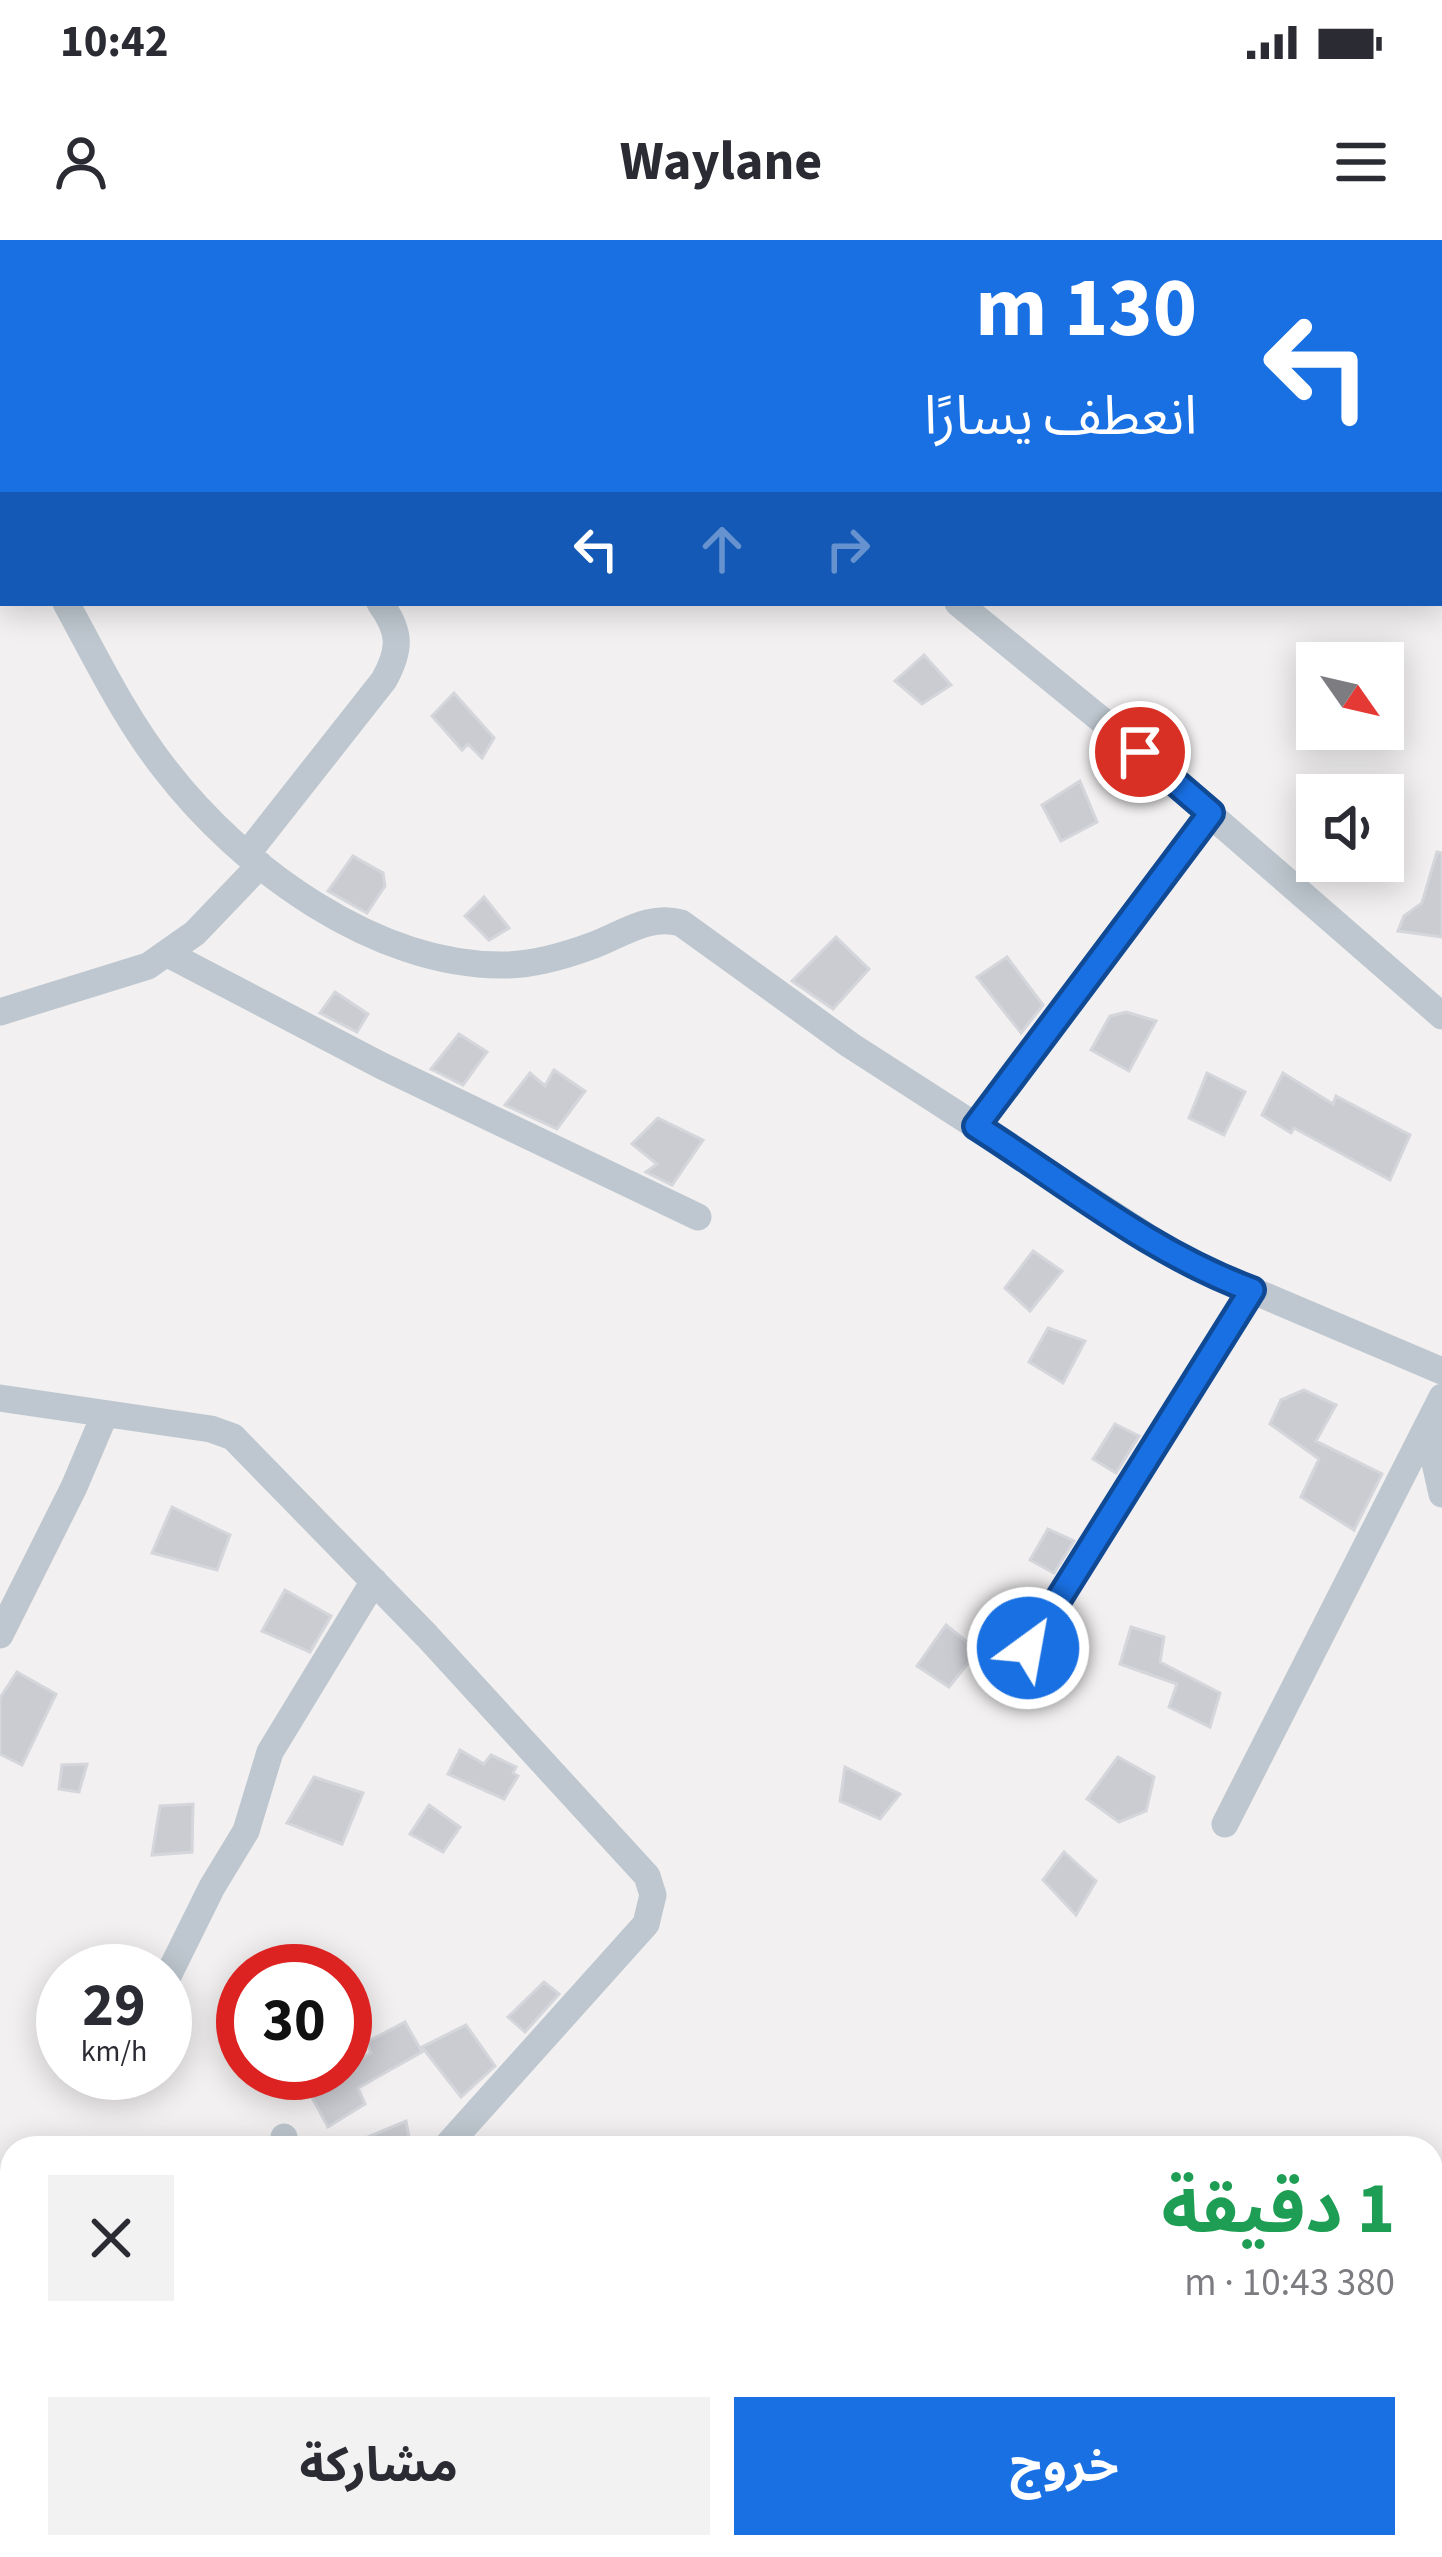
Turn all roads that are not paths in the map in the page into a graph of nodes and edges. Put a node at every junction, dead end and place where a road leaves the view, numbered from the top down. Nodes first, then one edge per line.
1 (68, 606) edge
2 (382, 606) edge
3 (962, 606) edge
4 (1211, 813) junction
5 (254, 860) junction
6 (168, 954) junction
7 (0, 1012) edge
8 (1442, 1016) edge
9 (976, 1126) junction
10 (698, 1217) dead end
11 (1252, 1290) junction
12 (1442, 1371) edge
13 (1442, 1397) edge
14 (0, 1398) edge
15 (105, 1414) junction
16 (1442, 1430) edge
17 (1442, 1494) edge
18 (374, 1581) junction
19 (0, 1635) edge
20 (1028, 1648) dead end
21 (1225, 1824) dead end
22 (184, 1944) edge
23 (457, 2136) edge

1 - 5 street
2 - 5 street
3 - 4 street
4 - 8 street
4 - 9 street
5 - 6 street
5 - 9 street
6 - 7 street
6 - 10 street
9 - 11 street
11 - 12 street
11 - 20 street
13 - 21 street
14 - 15 street
15 - 18 street
15 - 19 street
16 - 17 street
18 - 22 street
18 - 23 street

